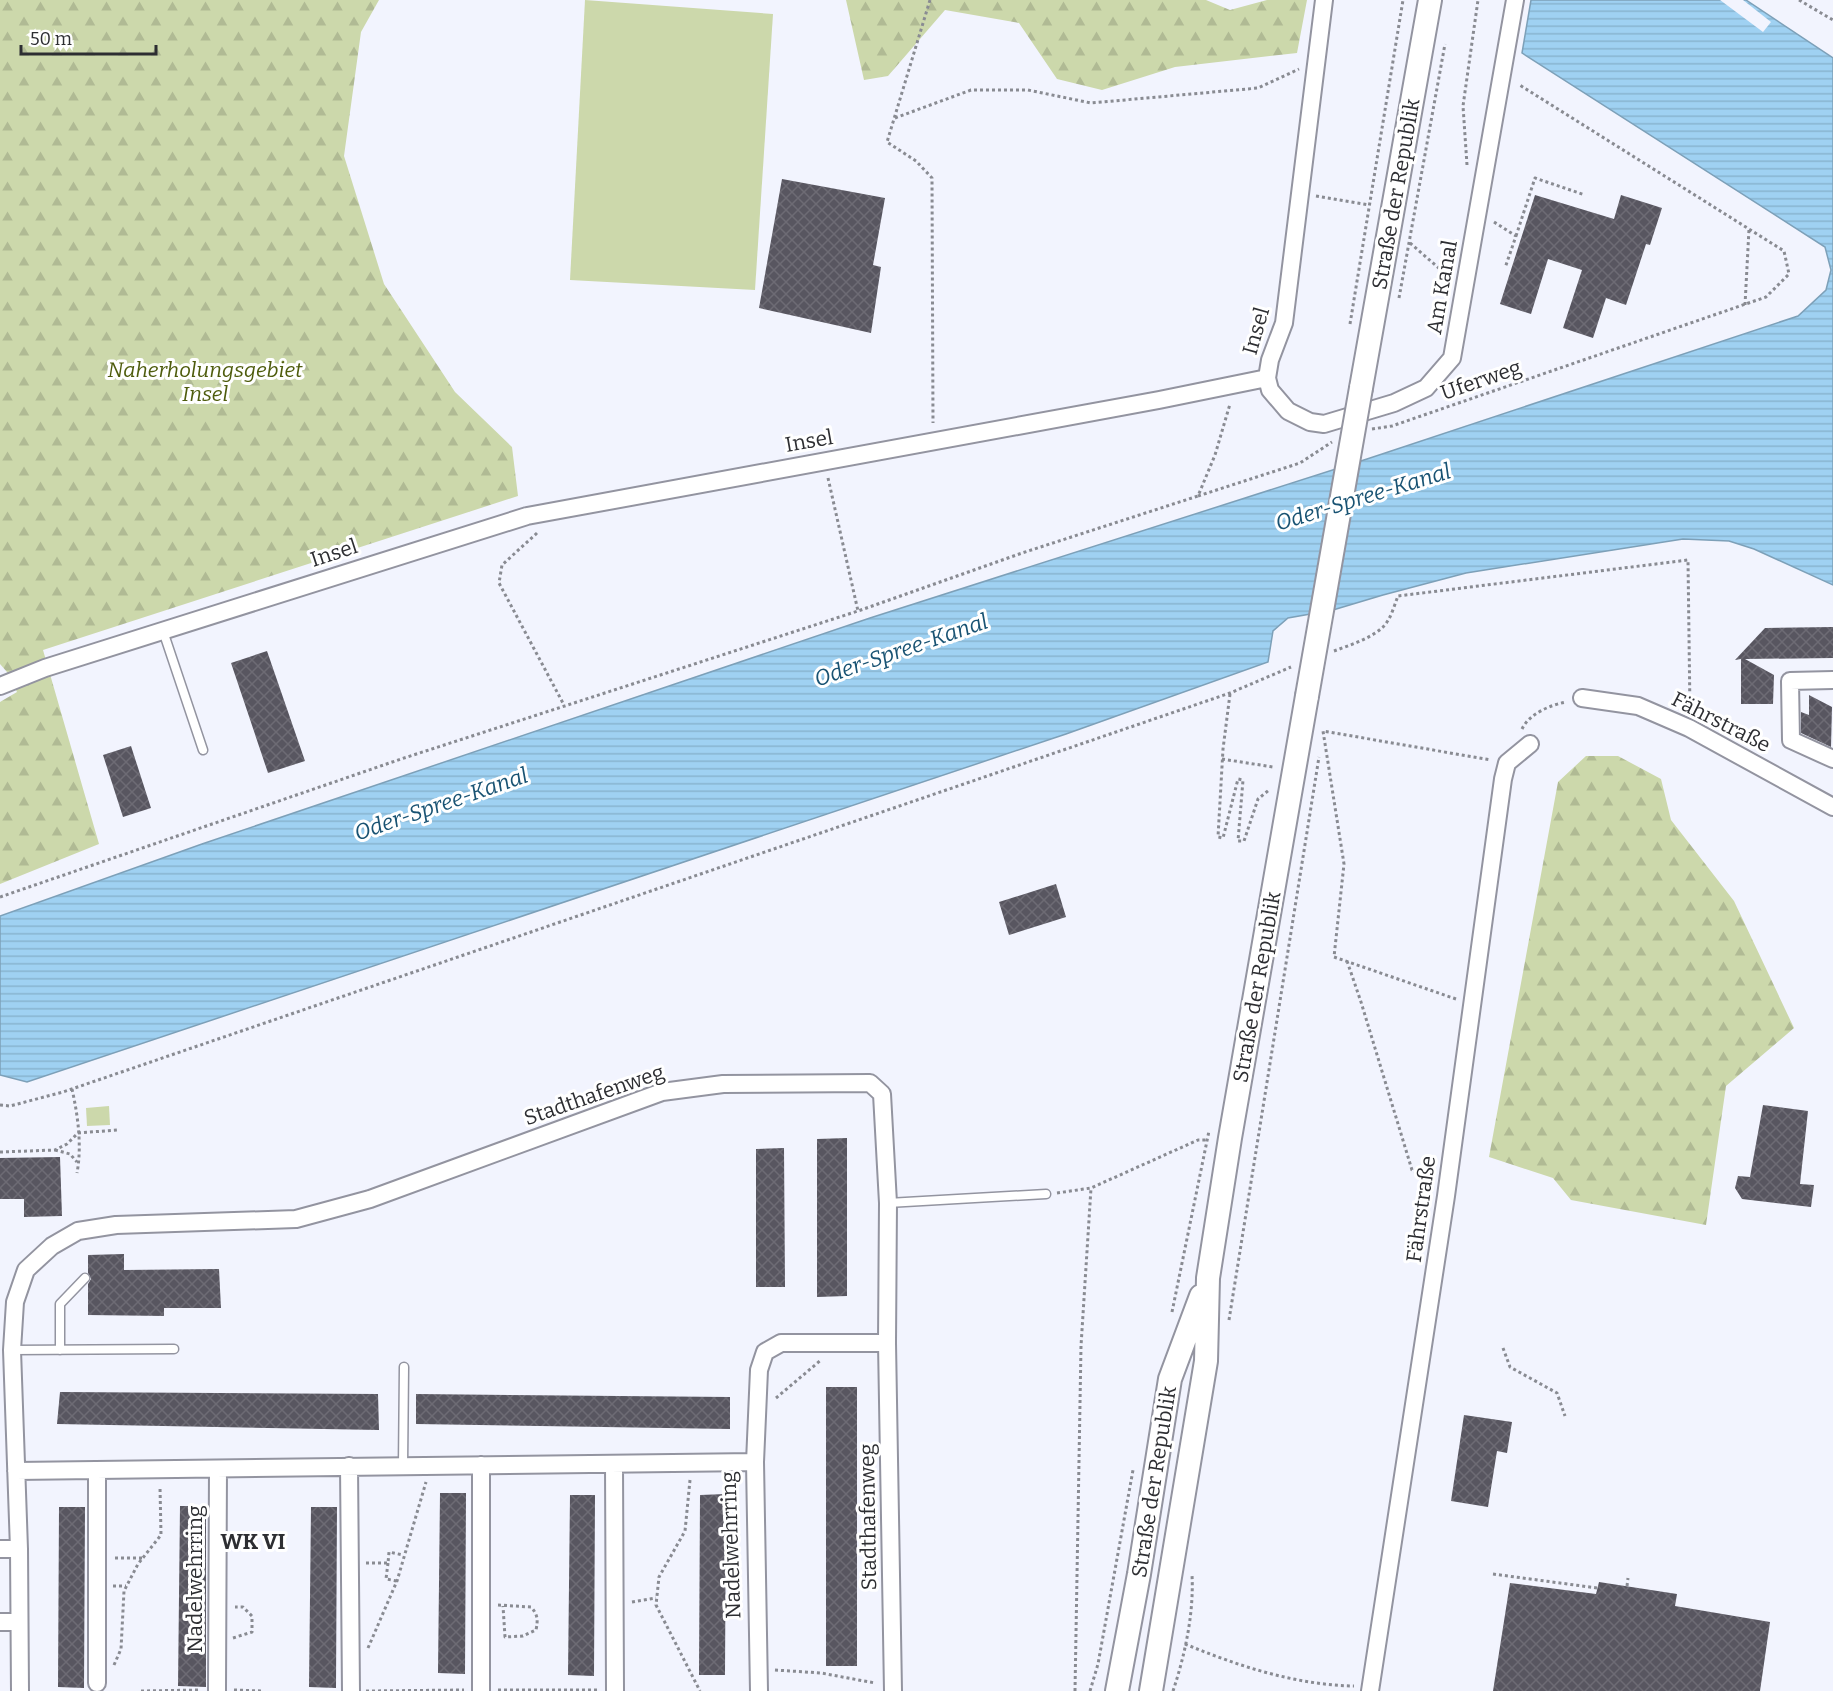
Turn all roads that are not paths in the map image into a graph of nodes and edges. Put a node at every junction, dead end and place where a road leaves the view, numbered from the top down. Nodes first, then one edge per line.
1 (1324, 0) edge
2 (1430, 0) edge
3 (1515, 0) edge
4 (1267, 378) junction
5 (163, 631) junction
6 (1833, 681) edge
7 (0, 686) edge
8 (1582, 698) road end
9 (1526, 738) road end
10 (203, 750) dead end
11 (1833, 759) edge
12 (1833, 807) edge
13 (1046, 1194) road end
14 (888, 1203) junction
15 (85, 1278) dead end
16 (1208, 1278) junction
17 (7, 1318) edge
18 (887, 1343) junction
19 (174, 1349) dead end
20 (12, 1350) junction
21 (60, 1350) junction
22 (404, 1367) dead end
23 (755, 1462) junction
24 (614, 1464) junction
25 (481, 1465) junction
26 (349, 1466) junction
27 (403, 1466) junction
28 (218, 1469) junction
29 (97, 1470) junction
30 (16, 1471) junction
31 (0, 1549) edge
32 (19, 1550) junction
33 (0, 1622) edge
34 (19, 1622) junction
35 (97, 1683) road end
36 (893, 1688) edge
37 (1370, 1689) edge
38 (217, 1690) edge
39 (481, 1690) edge
40 (615, 1690) edge
41 (20, 1691) edge
42 (351, 1691) edge
43 (759, 1691) edge
44 (1117, 1691) edge
45 (1151, 1691) edge

1 - 4 street, Insel
2 - 16 main road, Straße der Republik, bridge
3 - 4 street, Am Kanal
4 - 5 street, Insel
5 - 7 street, Insel
5 - 10 lane
6 - 11 street, Fährstraße
8 - 12 street, Fährstraße
9 - 37 street, Fährstraße
13 - 14 lane
14 - 17 street, Stadthafenweg
14 - 18 street, Stadthafenweg
15 - 21 lane
16 - 44 main road, Straße der Republik
16 - 45 main road, Straße der Republik
17 - 20 street, Stadthafenweg
18 - 23 street
18 - 36 street, Stadthafenweg
19 - 21 lane
20 - 21 lane
20 - 30 street, Stadthafenweg
22 - 27 lane
23 - 24 street, Nadelwehrring
23 - 43 street, Nadelwehrring
24 - 25 street, Nadelwehrring
24 - 40 street
25 - 27 street, Nadelwehrring
25 - 39 street
26 - 27 street, Nadelwehrring
26 - 28 street, Nadelwehrring
26 - 42 street
28 - 29 street, Nadelwehrring
28 - 38 street, Nadelwehrring
29 - 30 street, Nadelwehrring
29 - 35 street
30 - 32 street, Stadthafenweg
31 - 32 street
32 - 34 street, Stadthafenweg
33 - 34 street
34 - 41 street, Stadthafenweg

